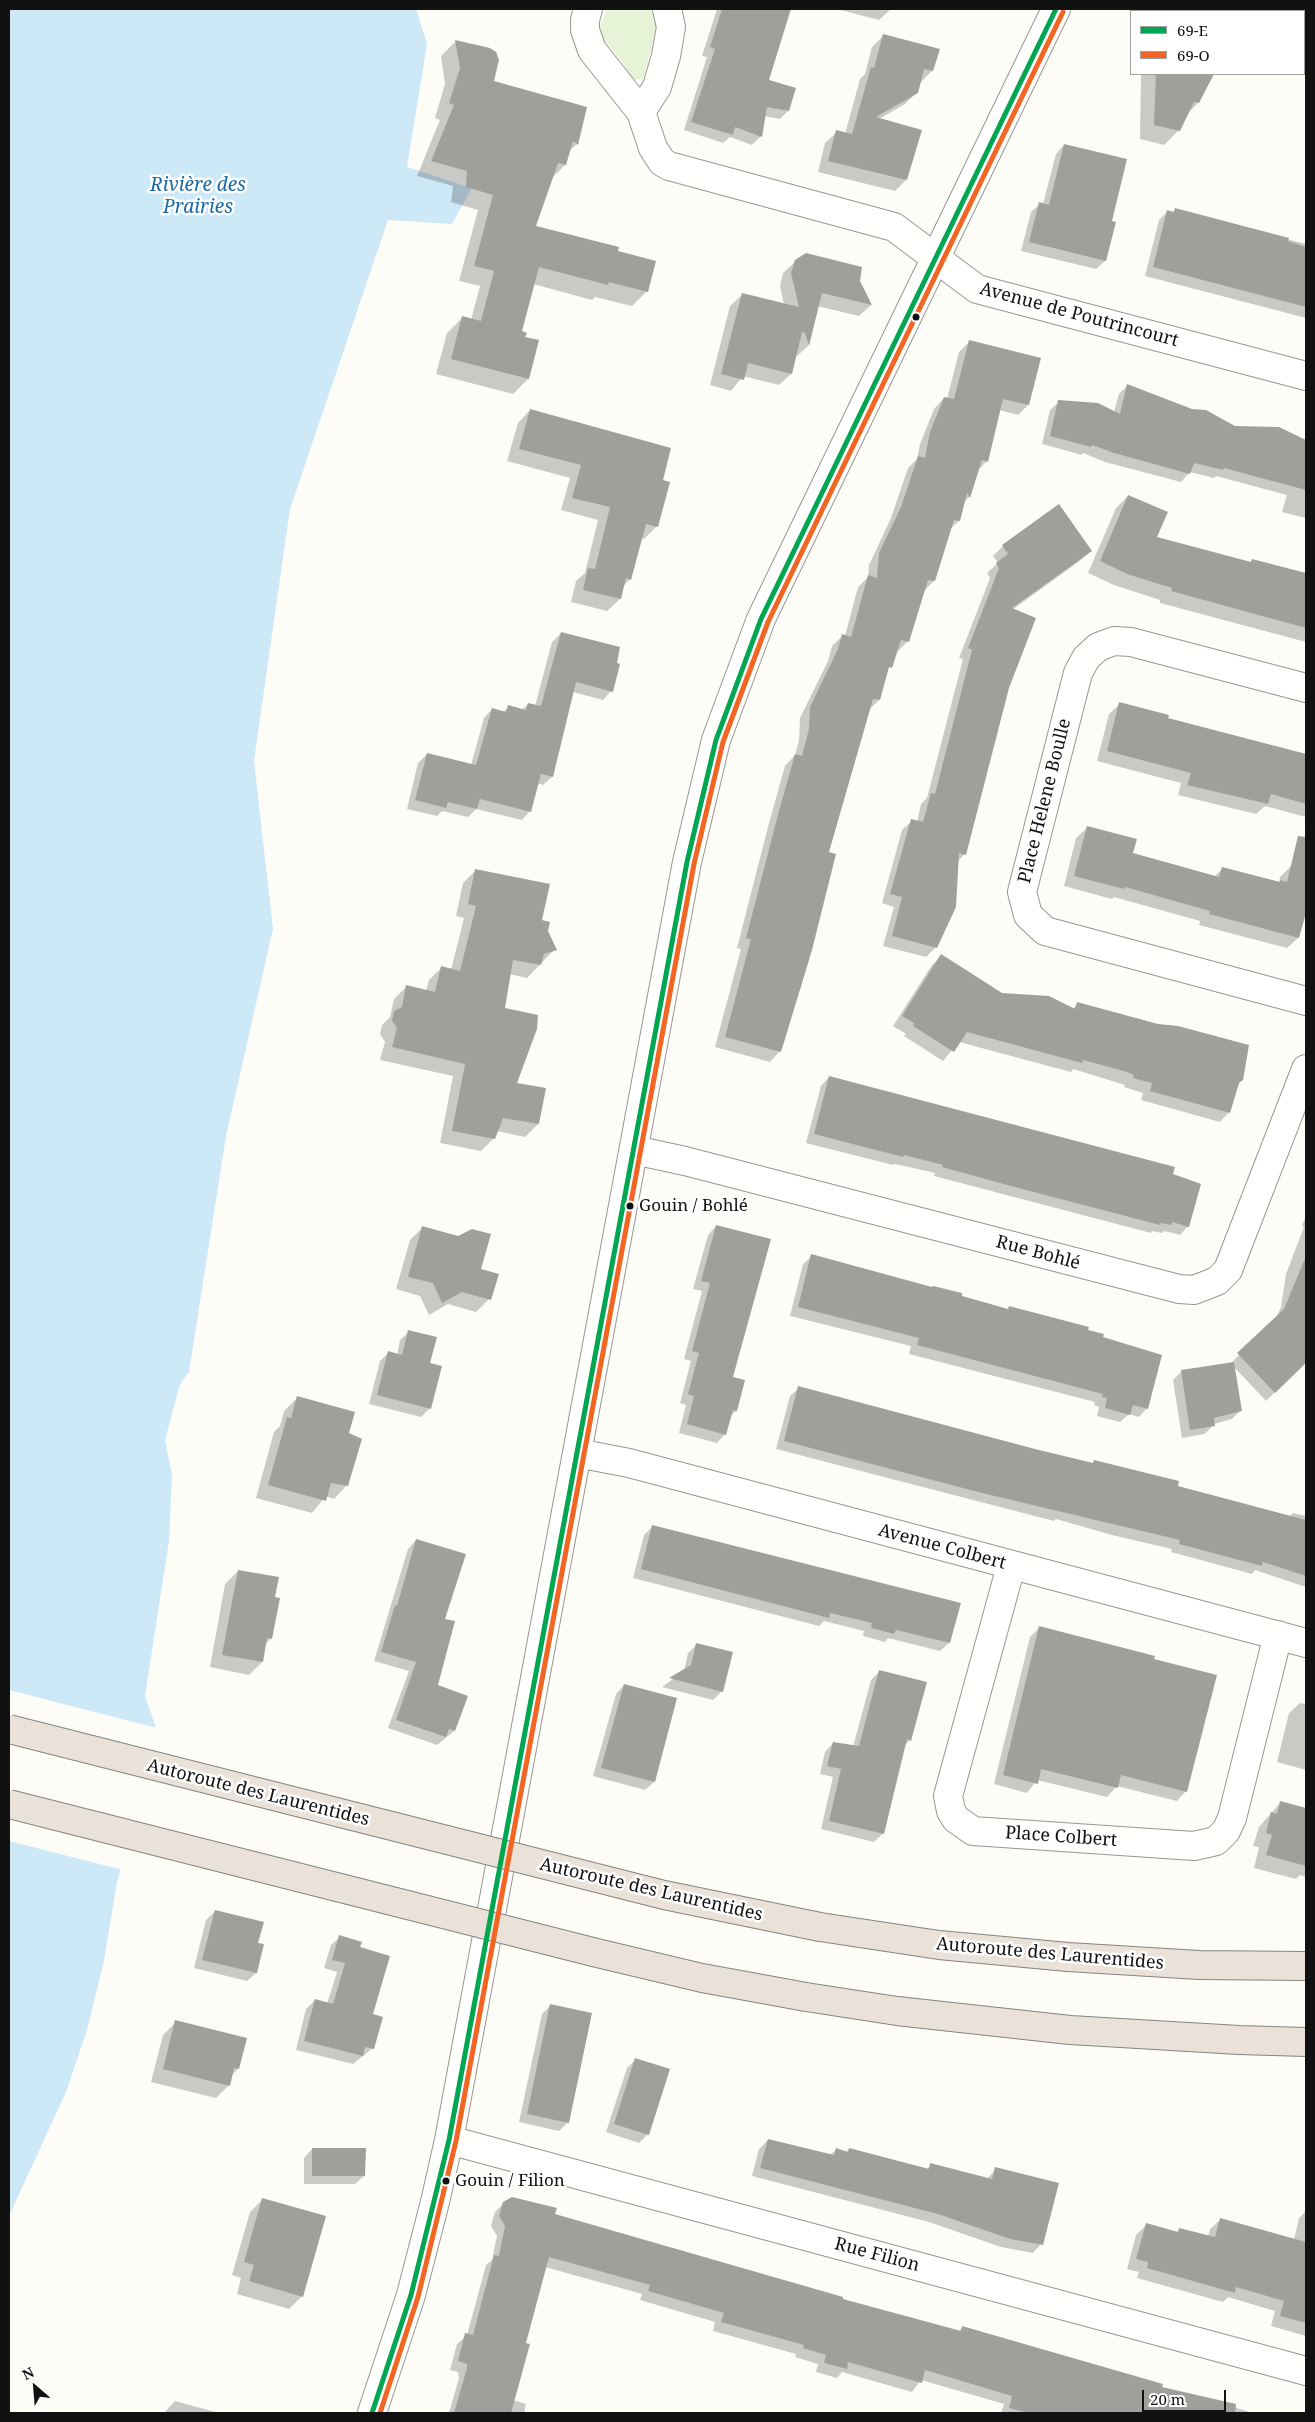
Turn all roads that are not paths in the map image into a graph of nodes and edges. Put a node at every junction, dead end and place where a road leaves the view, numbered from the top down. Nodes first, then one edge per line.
1 (588, 9) edge
2 (667, 9) edge
3 (1056, 9) edge
4 (641, 112) junction
5 (935, 259) junction
6 (1306, 376) edge
7 (1306, 688) edge
8 (1306, 1001) edge
9 (1306, 1069) edge
10 (634, 1150) junction
11 (577, 1453) junction
12 (1011, 1566) junction
13 (1278, 1635) junction
14 (1306, 1642) edge
15 (9, 1730) edge
16 (9, 1804) edge
17 (1306, 1966) edge
18 (1306, 2042) edge
19 (449, 2140) junction
20 (1306, 2371) edge
21 (372, 2413) edge

1 - 4 street, Avenue de Poutrincourt
2 - 4 street
3 - 5 street
4 - 5 street, Avenue de Poutrincourt
5 - 6 street, Avenue de Poutrincourt
5 - 10 street
7 - 8 street, Place Helene Boulle
9 - 10 street, Rue Bohlé
10 - 11 street
11 - 12 street, Avenue Colbert
11 - 19 street
12 - 13 street, Avenue Colbert
12 - 13 street, Place Colbert
13 - 14 street, Avenue Colbert
15 - 17 highway, Autoroute des Laurentides, bridge
16 - 18 highway, bridge
19 - 20 street, Rue Filion
19 - 21 street

